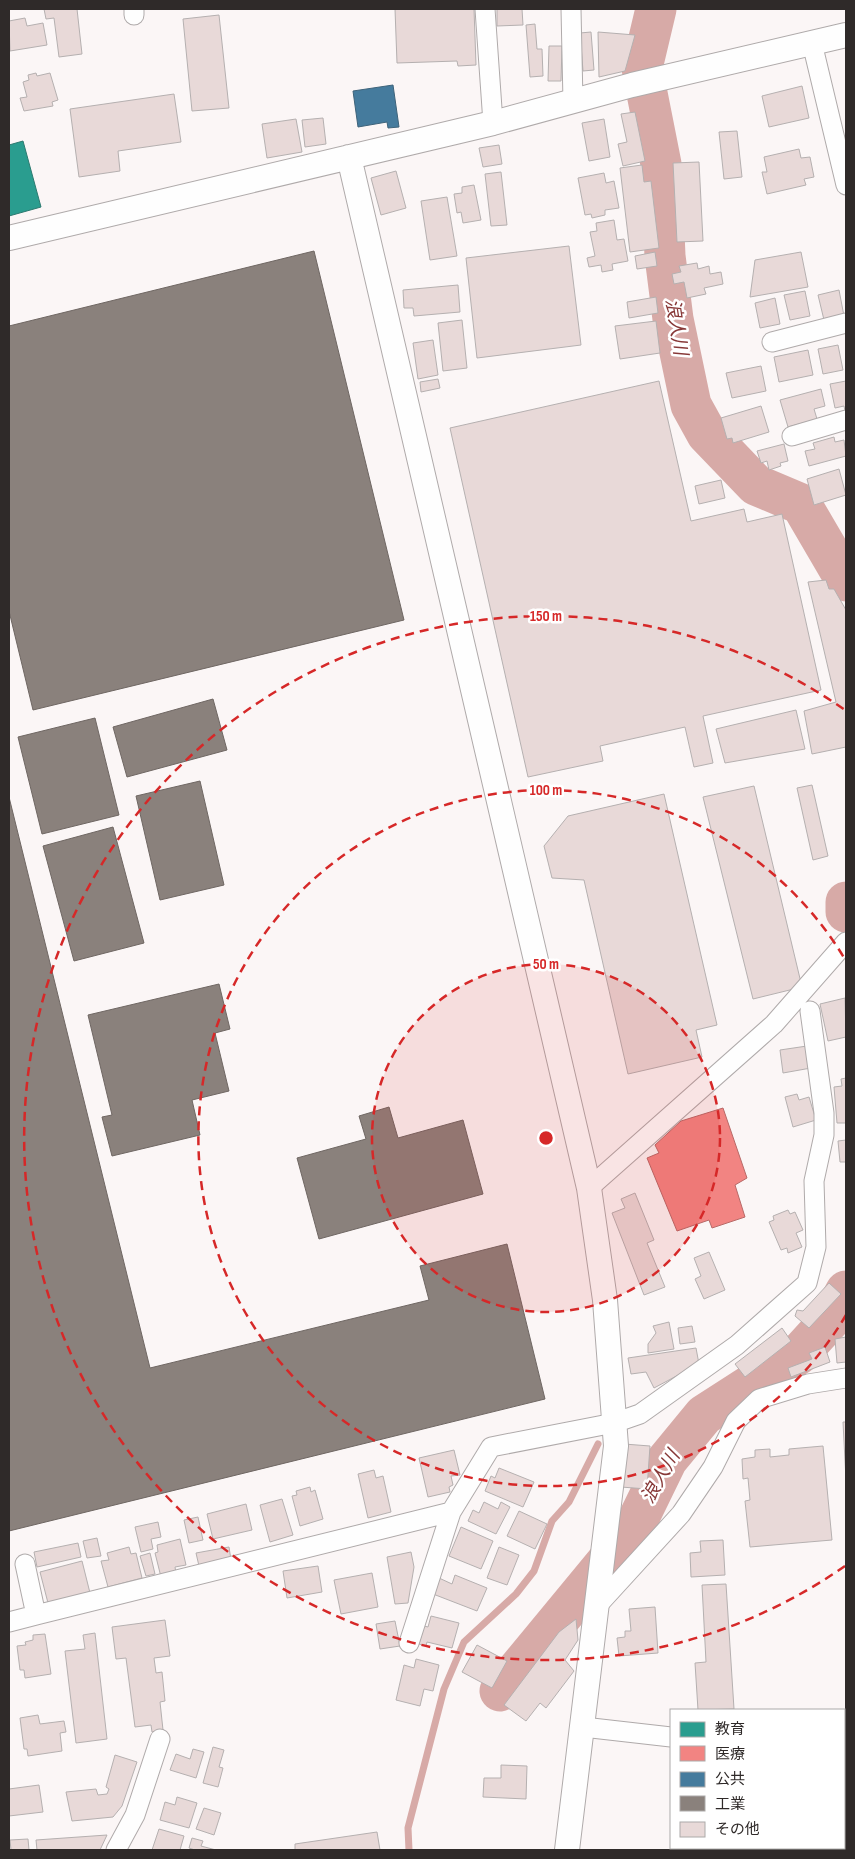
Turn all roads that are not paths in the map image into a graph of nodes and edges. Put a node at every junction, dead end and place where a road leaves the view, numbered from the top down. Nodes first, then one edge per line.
1 (485, 9) edge
2 (571, 9) edge
3 (846, 35) edge
4 (812, 43) junction
5 (573, 102) junction
6 (493, 123) junction
7 (349, 157) junction
8 (846, 185) edge
9 (9, 238) edge
10 (846, 324) edge
11 (772, 342) dead end
12 (846, 420) edge
13 (792, 436) dead end
14 (846, 942) edge
15 (810, 1011) dead end
16 (590, 1188) junction
17 (846, 1378) edge
18 (614, 1423) junction
19 (451, 1512) junction
20 (25, 1564) dead end
21 (597, 1599) junction
22 (36, 1615) junction
23 (9, 1622) edge
24 (409, 1643) dead end
25 (583, 1727) junction
26 (670, 1737) edge
27 (160, 1739) dead end
28 (116, 1850) edge
29 (567, 1850) edge

1 - 6 street
2 - 5 street
3 - 4 street
4 - 5 street
4 - 8 street
5 - 6 street
6 - 7 street
7 - 9 street
7 - 16 street
10 - 11 street
12 - 13 street
14 - 16 street
15 - 18 street
16 - 18 street
17 - 21 street
18 - 19 street
18 - 21 street
19 - 22 street
19 - 24 street
20 - 22 street
21 - 25 street
22 - 23 street
25 - 26 street
25 - 29 street
27 - 28 street

